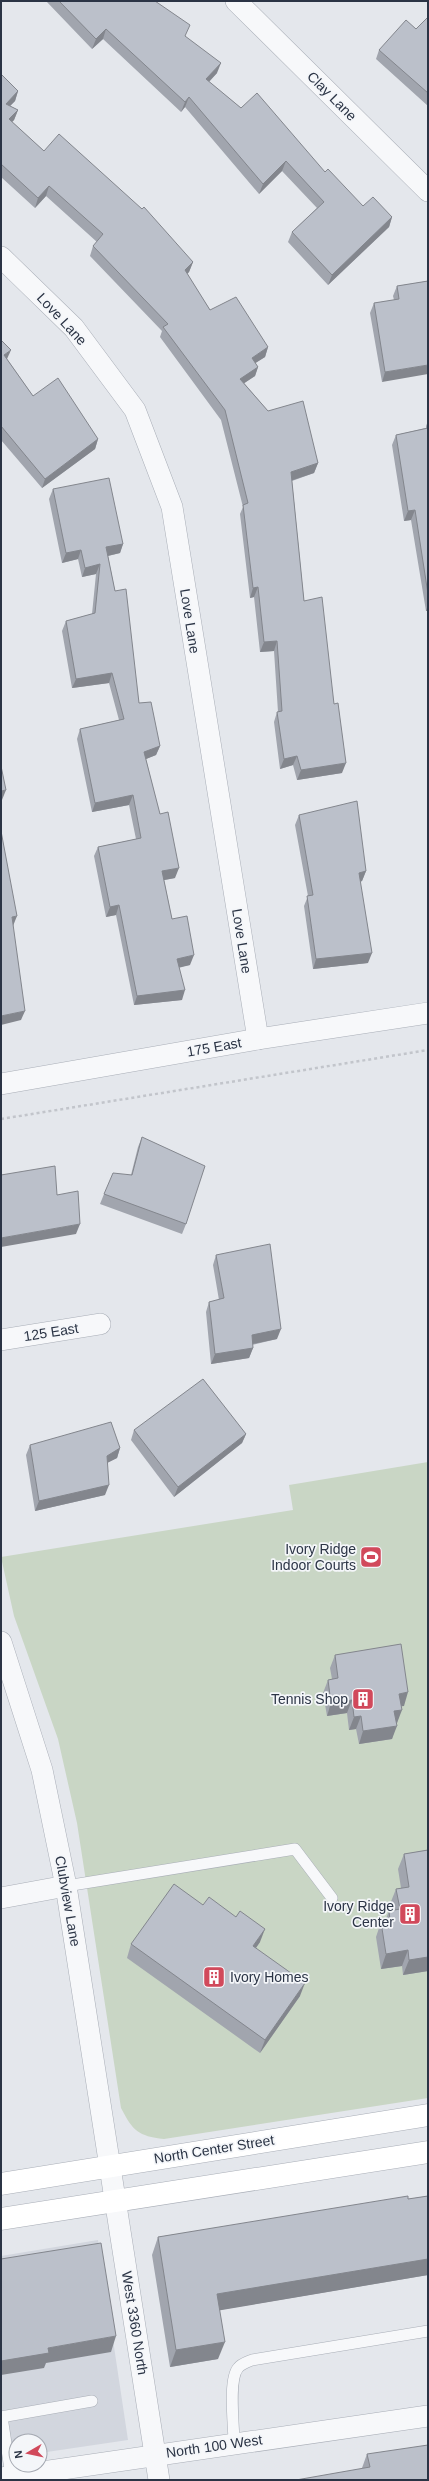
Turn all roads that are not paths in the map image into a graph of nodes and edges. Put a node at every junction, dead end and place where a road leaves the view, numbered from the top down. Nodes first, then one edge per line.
1 (236, 1) edge
2 (428, 191) edge
3 (1, 257) edge
4 (428, 1013) edge
5 (258, 1039) junction
6 (1, 1084) edge
7 (100, 1324) dead end
8 (1, 1340) edge
9 (1, 1642) edge
10 (66, 1886) junction
11 (1, 1898) edge
12 (332, 1898) dead end
13 (428, 2115) edge
14 (428, 2152) edge
15 (109, 2166) junction
16 (1, 2184) edge
17 (115, 2201) junction
18 (1, 2219) edge
19 (428, 2331) edge
20 (92, 2401) dead end
21 (428, 2416) edge
22 (1, 2417) edge
23 (234, 2443) junction
24 (155, 2454) junction
25 (6, 2477) edge
26 (159, 2480) edge

1 - 2 street, Clay Lane
3 - 5 street, Love Lane
4 - 5 street, 175 East
5 - 6 street, 175 East
7 - 8 street, 125 East
9 - 10 street, Clubview Lane
10 - 11 street
10 - 12 lane
10 - 15 street, Clubview Lane
13 - 15 street, North Center Street
14 - 17 street
15 - 16 street, North Center Street
15 - 17 street, West 3360 North
17 - 18 street
17 - 24 street, West 3360 North
19 - 23 lane
20 - 22 lane
21 - 23 street, North 100 West
22 - 25 lane
23 - 24 street, North 100 West
24 - 25 street, North 100 West
24 - 26 street, West 3360 North

